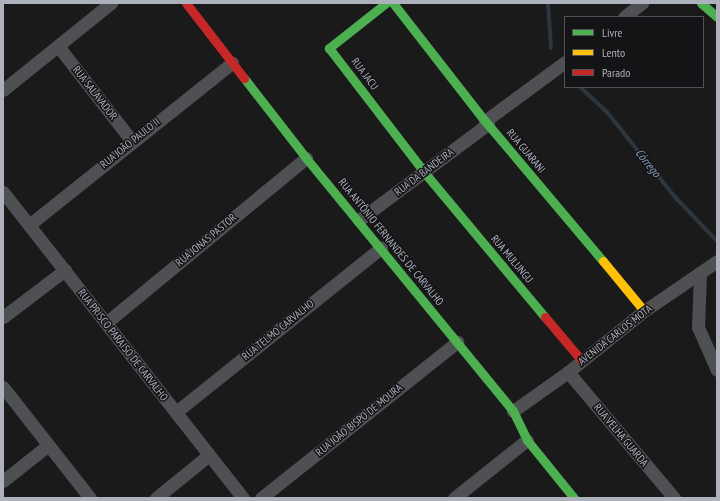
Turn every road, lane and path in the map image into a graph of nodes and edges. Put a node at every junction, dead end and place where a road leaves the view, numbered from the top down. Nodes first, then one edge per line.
1 (111, 3) edge
2 (186, 3) edge
3 (386, 3) edge
4 (393, 3) edge
5 (642, 3) edge
6 (701, 3) edge
7 (625, 16) edge
8 (717, 17) edge
9 (58, 46) junction
10 (232, 63) junction
11 (564, 63) edge
12 (3, 90) edge
13 (487, 122) junction
14 (132, 141) junction
15 (306, 158) junction
16 (424, 172) junction
17 (3, 192) edge
18 (359, 220) junction
19 (29, 225) junction
20 (381, 248) junction
21 (717, 261) edge
22 (65, 270) junction
23 (700, 273) junction
24 (644, 311) junction
25 (3, 317) edge
26 (107, 322) junction
27 (457, 342) junction
28 (582, 361) junction
29 (717, 370) edge
30 (568, 372) junction
31 (3, 387) edge
32 (513, 411) junction
33 (176, 412) junction
34 (527, 440) junction
35 (47, 446) junction
36 (209, 455) junction
37 (3, 481) edge
38 (90, 498) edge
39 (156, 498) edge
40 (243, 498) edge
41 (261, 498) edge
42 (454, 498) edge
43 (574, 498) edge
44 (674, 498) edge

1 - 9 street
2 - 10 street, RUA ANTÔNIO FERNANDES DE CARVALHO
3 - 16 street, RUA JACU
4 - 13 street, RUA GUARANI
5 - 7 street
6 - 8 street
9 - 12 street
9 - 14 street, RUA SALAVADOR
10 - 14 street, RUA JOÃO PAULO II
10 - 15 street, RUA ANTÔNIO FERNANDES DE CARVALHO
11 - 13 street, RUA DA BANDEIRA
13 - 16 street, RUA DA BANDEIRA
13 - 24 street, RUA GUARANI
14 - 19 street, RUA JOÃO PAULO II
15 - 18 street, RUA ANTÔNIO FERNANDES DE CARVALHO
15 - 26 street, RUA JONAS PASTOR
16 - 18 street, RUA DA BANDEIRA
16 - 28 street, RUA MULUNGU
17 - 19 street, RUA PRISCO PARAISO DE CARVALHO
18 - 20 street, RUA ANTÔNIO FERNANDES DE CARVALHO
19 - 22 street, RUA PRISCO PARAISO DE CARVALHO
20 - 27 street, RUA ANTÔNIO FERNANDES DE CARVALHO
20 - 33 street, RUA TELMO CARVALHO
21 - 23 street, AVENIDA CARLOS MOTA
22 - 25 street
22 - 26 street, RUA PRISCO PARAISO DE CARVALHO
23 - 24 street, AVENIDA CARLOS MOTA
23 - 29 street
24 - 28 street, AVENIDA CARLOS MOTA
26 - 33 street, RUA PRISCO PARAISO DE CARVALHO
27 - 32 street, RUA ANTÔNIO FERNANDES DE CARVALHO
27 - 41 street, RUA JOÃO BISPO DE MOURA
28 - 30 street, AVENIDA CARLOS MOTA
30 - 32 street, AVENIDA CARLOS MOTA
30 - 44 street, RUA VELHA GUARDA
31 - 35 street
32 - 34 street, RUA ANTÔNIO FERNANDES DE CARVALHO
33 - 36 street, RUA PRISCO PARAISO DE CARVALHO
34 - 42 street
34 - 43 street, RUA ANTÔNIO FERNANDES DE CARVALHO
35 - 37 street
35 - 38 street
36 - 39 street
36 - 40 street, RUA PRISCO PARAISO DE CARVALHO

